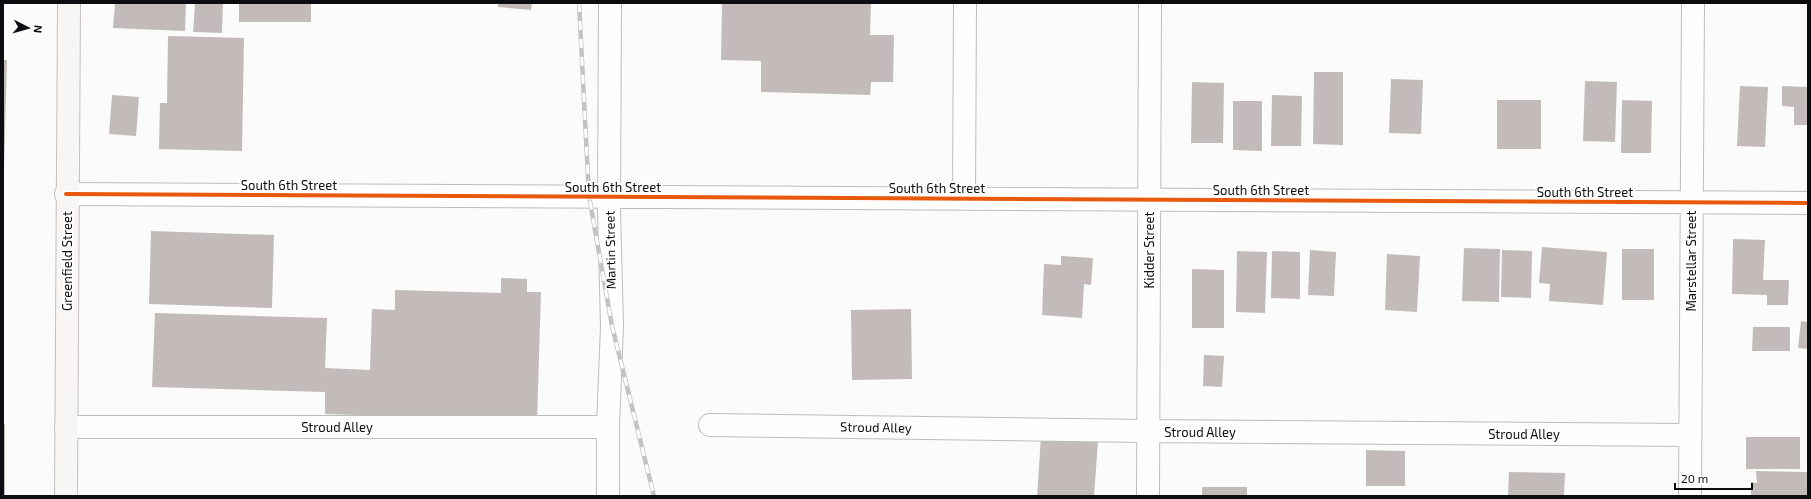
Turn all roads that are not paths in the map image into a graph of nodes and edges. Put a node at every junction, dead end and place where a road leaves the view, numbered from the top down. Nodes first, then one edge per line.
1 (69, 3) edge
2 (610, 3) edge
3 (966, 3) edge
4 (1150, 3) edge
5 (1693, 3) edge
6 (66, 194) junction
7 (609, 197) junction
8 (964, 198) junction
9 (1149, 199) junction
10 (1691, 202) junction
11 (1808, 203) edge
12 (710, 425) dead end
13 (66, 427) junction
14 (608, 427) junction
15 (1148, 432) junction
16 (1690, 435) junction
17 (66, 496) edge
18 (608, 496) edge
19 (1148, 496) edge
20 (1690, 496) edge

1 - 6 main road, Greenfield Street
2 - 7 street, Martin Street
3 - 8 street
4 - 9 street, Kidder Street
5 - 10 street, Marstellar Street
6 - 7 street, South 6th Street
6 - 13 main road, Greenfield Street
7 - 8 street, South 6th Street
7 - 14 street, Martin Street
8 - 9 street, South 6th Street
9 - 10 street, South 6th Street
9 - 15 street, Kidder Street
10 - 11 street, South 6th Street
10 - 16 street, Marstellar Street
12 - 15 street, Stroud Alley
13 - 14 street, Stroud Alley
13 - 17 main road, Greenfield Street
14 - 18 street, Martin Street
15 - 16 street, Stroud Alley
15 - 19 street, Kidder Street
16 - 20 street, Marstellar Street

